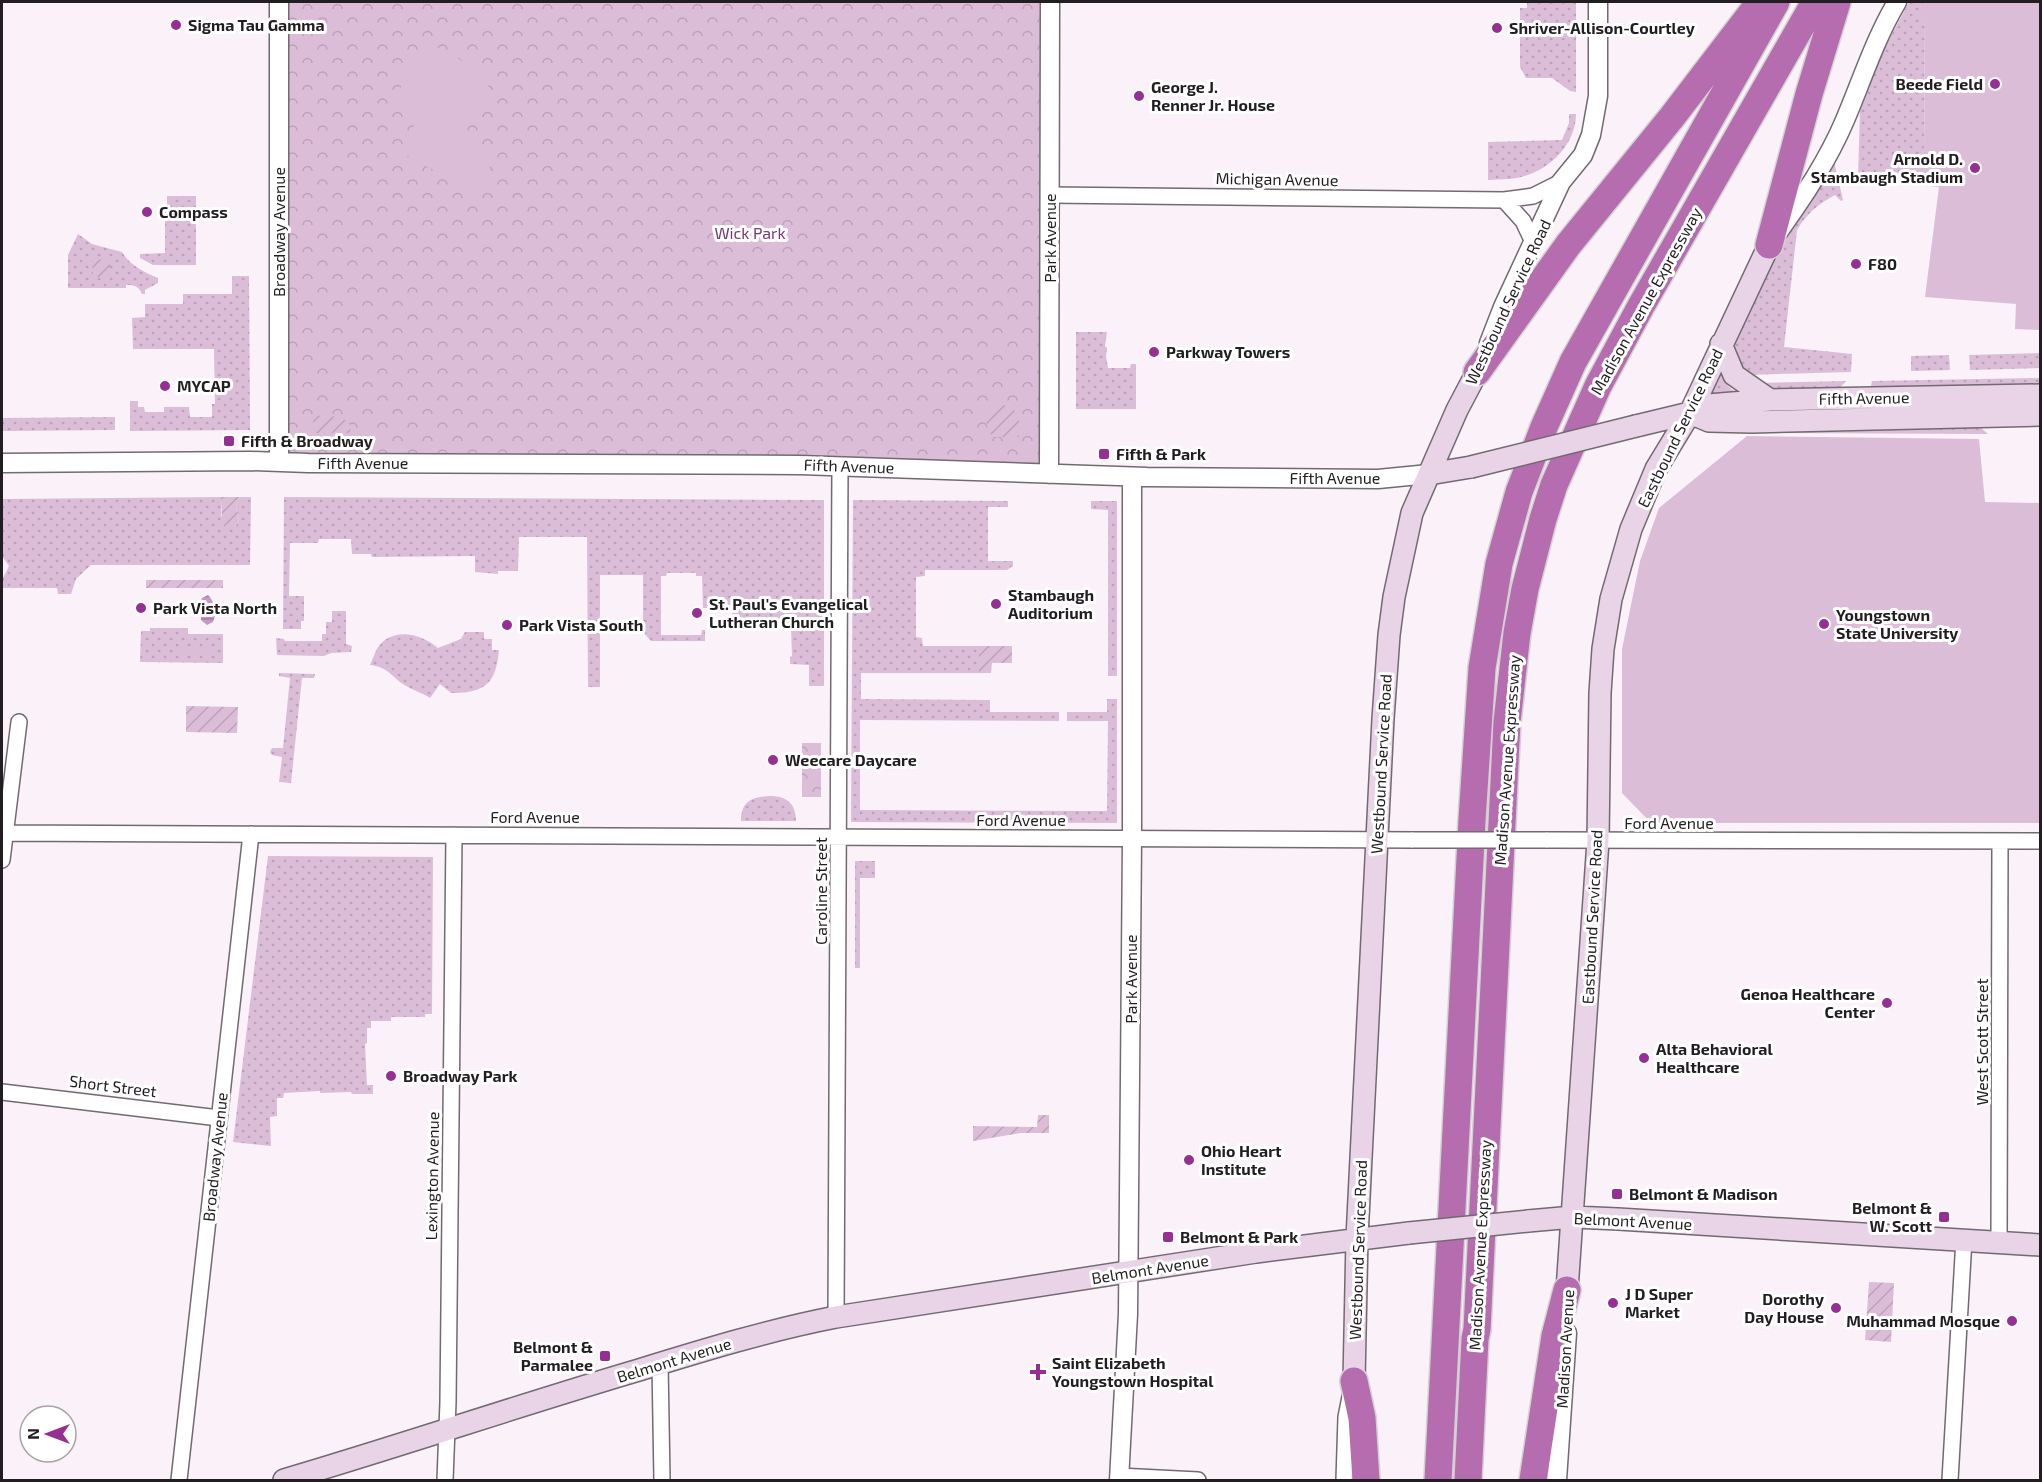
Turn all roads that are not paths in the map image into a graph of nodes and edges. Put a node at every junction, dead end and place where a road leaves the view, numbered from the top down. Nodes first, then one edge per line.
1 (279, 2) edge
2 (1050, 2) edge
3 (1598, 2) edge
4 (1760, 2) edge
5 (1776, 2) edge
6 (1815, 2) edge
7 (1837, 2) edge
8 (1896, 2) edge
9 (1561, 182) junction
10 (1050, 195) junction
11 (1504, 200) junction
12 (1533, 242) junction
13 (1769, 245) junction
14 (1722, 344) junction
15 (1477, 372) junction
16 (2040, 395) edge
17 (1770, 400) junction
18 (1690, 413) junction
19 (2040, 415) edge
20 (279, 462) junction
21 (2, 463) edge
22 (840, 466) junction
23 (1049, 474) junction
24 (1429, 474) junction
25 (1132, 477) junction
26 (19, 722) dead end
27 (3, 833) edge
28 (251, 834) junction
29 (454, 835) junction
30 (839, 837) junction
31 (1132, 839) junction
32 (1377, 839) junction
33 (1598, 841) junction
34 (2000, 841) junction
35 (2040, 841) edge
36 (2, 860) edge
37 (2, 1092) edge
38 (219, 1118) junction
39 (1573, 1217) junction
40 (1357, 1238) junction
41 (1964, 1239) junction
42 (1999, 1242) junction
43 (2040, 1245) edge
44 (1128, 1272) junction
45 (1567, 1290) junction
46 (836, 1317) junction
47 (660, 1364) junction
48 (1354, 1381) junction
49 (447, 1431) junction
50 (1119, 1478) edge
51 (180, 1480) edge
52 (284, 1480) edge
53 (445, 1480) edge
54 (663, 1480) edge
55 (1198, 1480) edge
56 (1344, 1480) edge
57 (1366, 1480) edge
58 (1438, 1480) edge
59 (1468, 1480) edge
60 (1533, 1480) edge
61 (1557, 1480) edge
62 (1950, 1480) edge

1 - 20 street, Broadway Avenue
2 - 10 street, Park Avenue
3 - 9 street
4 - 15 highway
5 - 58 highway, Madison Avenue Expressway
6 - 59 highway, Madison Avenue Expressway
7 - 13 highway
8 - 13 street, Eastbound Service Road
9 - 11 street, Michigan Avenue
9 - 12 street, Westbound Service Road
10 - 11 street, Michigan Avenue
10 - 23 street, Park Avenue
11 - 12 street
12 - 15 street, Westbound Service Road
13 - 14 main road, Eastbound Service Road
14 - 17 main road
14 - 18 main road, Eastbound Service Road
15 - 24 main road, Westbound Service Road
16 - 17 main road, Fifth Avenue
17 - 18 main road, Fifth Avenue
18 - 19 main road, Fifth Avenue
18 - 24 main road, Fifth Avenue, bridge
18 - 33 main road, Eastbound Service Road
20 - 21 street, Fifth Avenue
20 - 22 street, Fifth Avenue
22 - 23 street, Fifth Avenue
22 - 30 street, Caroline Street
23 - 25 street, Fifth Avenue
24 - 25 street, Fifth Avenue
24 - 32 main road, Westbound Service Road
25 - 31 street, Park Avenue
26 - 27 street
27 - 28 street, Ford Avenue
27 - 36 street
28 - 29 street, Ford Avenue
28 - 38 street, Broadway Avenue
29 - 30 street, Ford Avenue
29 - 49 street, Lexington Avenue
30 - 31 street, Ford Avenue
30 - 46 street, Caroline Street
31 - 32 street, Ford Avenue
31 - 44 street, Park Avenue
32 - 33 street, Ford Avenue, bridge
32 - 40 main road, Westbound Service Road
33 - 34 street, Ford Avenue
33 - 39 main road, Eastbound Service Road
34 - 35 street, Ford Avenue
34 - 42 street, West Scott Street
37 - 38 street, Short Street
38 - 51 street, Broadway Avenue
39 - 40 main road, Belmont Avenue, bridge
39 - 41 main road, Belmont Avenue
39 - 45 main road, Madison Avenue
40 - 44 main road, Belmont Avenue
40 - 48 main road, Westbound Service Road
41 - 42 main road, Belmont Avenue
41 - 62 street
42 - 43 main road, Belmont Avenue
44 - 46 main road, Belmont Avenue
44 - 50 street, Park Avenue
45 - 60 highway
45 - 61 street, Madison Avenue
46 - 47 main road, Belmont Avenue
47 - 49 main road, Belmont Avenue
47 - 54 street
48 - 56 street
48 - 57 highway
49 - 52 main road, Belmont Avenue
49 - 53 street, Lexington Avenue
50 - 55 street

